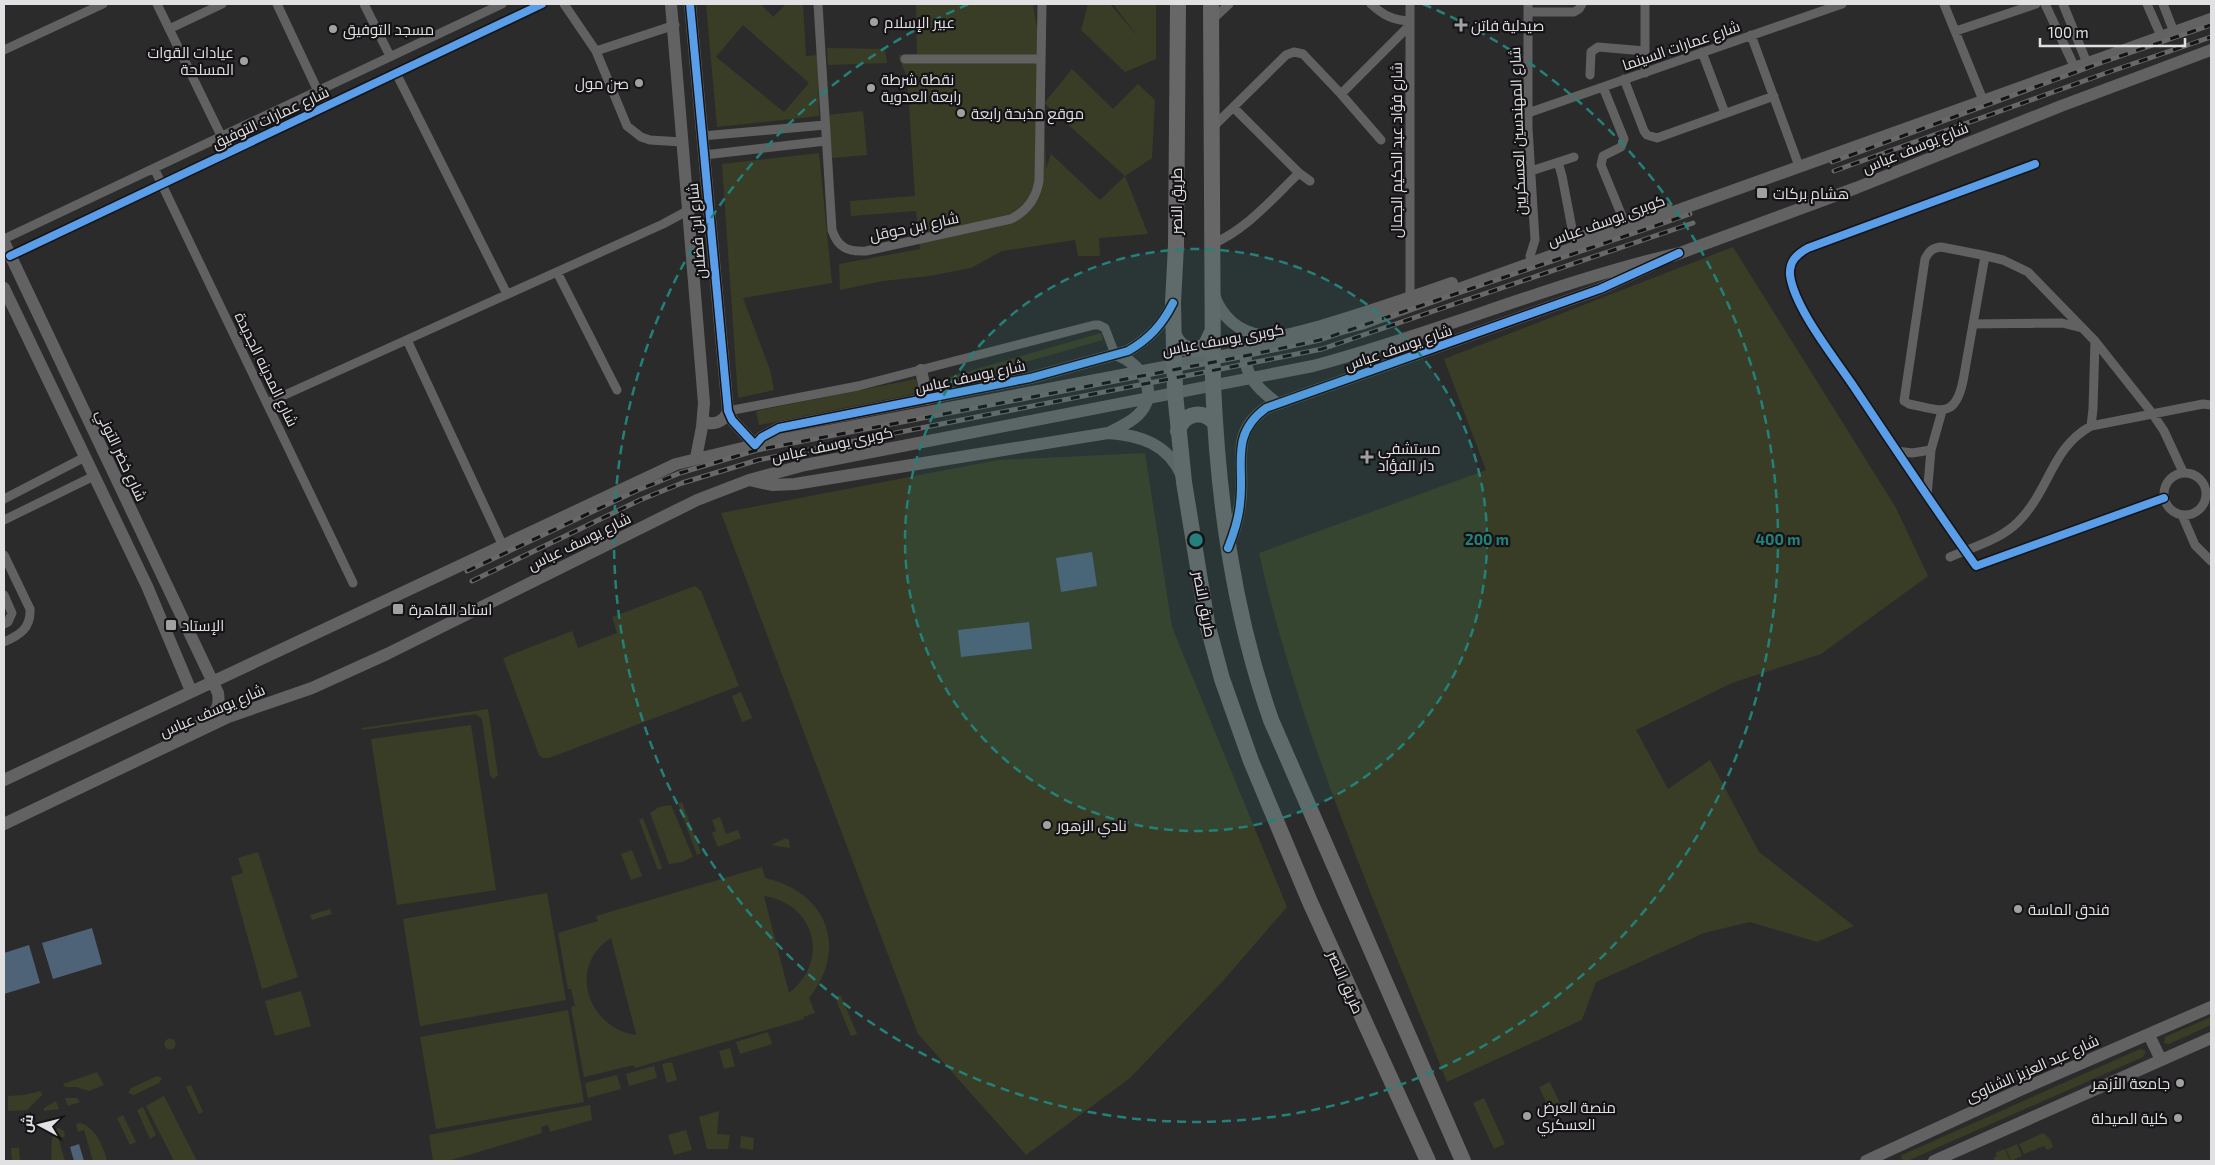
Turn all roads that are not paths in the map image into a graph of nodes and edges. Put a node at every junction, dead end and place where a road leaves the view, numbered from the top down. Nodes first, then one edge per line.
1 (104, 4) edge
2 (157, 4) edge
3 (222, 4) edge
4 (278, 4) edge
5 (364, 4) edge
6 (502, 4) edge
7 (542, 4) edge
8 (564, 4) edge
9 (671, 4) edge
10 (690, 4) edge
11 (818, 4) edge
12 (1042, 4) edge
13 (1178, 4) edge
14 (1229, 4) edge
15 (1371, 4) edge
16 (1410, 4) edge
17 (1582, 4) edge
18 (1645, 4) edge
19 (1842, 4) edge
20 (1944, 4) edge
21 (2036, 4) edge
22 (2045, 4) edge
23 (2063, 4) edge
24 (2147, 4) edge
25 (2163, 4) edge
26 (522, 8) edge
27 (1528, 8) edge
28 (1211, 12) edge
29 (2211, 19) edge
30 (1410, 23) junction
31 (674, 26) junction
32 (169, 29) junction
33 (1956, 32) junction
34 (2174, 32) junction
35 (1751, 35) junction
36 (2161, 36) junction
37 (4, 50) edge
38 (2211, 50) edge
39 (596, 51) junction
40 (1645, 51) junction
41 (1702, 52) junction
42 (390, 56) junction
43 (905, 59) dead end
44 (1042, 59) junction
45 (2081, 66) junction
46 (396, 73) junction
47 (1645, 73) junction
48 (1590, 75) dead end
49 (1624, 80) junction
50 (1603, 87) junction
51 (319, 90) junction
52 (1342, 94) junction
53 (1774, 96) junction
54 (1983, 100) junction
55 (325, 106) junction
56 (1234, 108) junction
57 (1528, 113) junction
58 (1725, 114) junction
59 (825, 125) junction
60 (1211, 129) junction
61 (222, 136) junction
62 (702, 136) junction
63 (826, 140) junction
64 (1381, 140) dead end
65 (682, 142) junction
66 (229, 152) junction
67 (704, 155) junction
68 (1574, 157) dead end
69 (1558, 162) junction
70 (2035, 164) dead end
71 (1799, 166) junction
72 (154, 168) junction
73 (1531, 171) junction
74 (1299, 173) junction
75 (1310, 181) dead end
76 (162, 184) junction
77 (708, 204) junction
78 (1682, 210) junction
79 (687, 211) junction
80 (1624, 221) junction
81 (1574, 240) junction
82 (4, 241) edge
83 (1212, 244) junction
84 (1679, 253) junction
85 (10, 256) junction
86 (1530, 256) junction
87 (1985, 256) junction
88 (557, 272) junction
89 (1212, 280) junction
90 (4, 288) edge
91 (507, 294) junction
92 (1410, 297) junction
93 (1173, 304) junction
94 (1973, 324) junction
95 (2083, 328) junction
96 (1212, 332) junction
97 (1254, 334) junction
98 (1174, 335) junction
99 (407, 340) junction
100 (2095, 341) junction
101 (1115, 354) junction
102 (921, 370) junction
103 (617, 390) dead end
104 (927, 399) junction
105 (267, 403) junction
106 (1278, 404) junction
107 (2211, 405) edge
108 (728, 411) junction
109 (1942, 411) junction
110 (2152, 413) junction
111 (703, 421) junction
112 (1215, 423) junction
113 (2091, 426) junction
114 (1178, 431) junction
115 (1108, 433) junction
116 (756, 445) junction
117 (1896, 450) junction
118 (1930, 450) junction
119 (85, 457) junction
120 (696, 458) junction
121 (2183, 472) junction
122 (94, 476) junction
123 (749, 480) junction
124 (1184, 482) junction
125 (1927, 496) junction
126 (2164, 498) junction
127 (4, 499) edge
128 (2182, 515) junction
129 (4, 520) edge
130 (503, 546) junction
131 (1228, 548) junction
132 (1965, 550) junction
133 (4, 554) edge
134 (1950, 557) dead end
135 (2211, 561) edge
136 (7, 572) edge
137 (353, 583) dead end
138 (4, 595) edge
139 (4, 624) edge
140 (193, 641) junction
141 (4, 642) edge
142 (174, 650) junction
143 (212, 682) junction
144 (191, 691) junction
145 (197, 732) junction
146 (4, 780) edge
147 (4, 824) edge
148 (2211, 1007) edge
149 (2150, 1035) junction
150 (2211, 1038) edge
151 (2161, 1060) junction
152 (1888, 1157) edge
153 (1428, 1161) edge
154 (1463, 1161) edge
155 (1866, 1161) edge
156 (1934, 1161) edge

1 - 37 street
2 - 32 street
3 - 32 street
4 - 51 street
5 - 42 street
6 - 42 street, شارع عمارات التوفيق
7 - 26 street, شارع عمارات التوفيق
8 - 39 street
9 - 31 street, شارع ابن فضلان
10 - 62 street, شارع ابن فضلان
11 - 59 street, شارع ابن حوقل
12 - 44 street, شارع ابن حوقل
13 - 93 highway, طريق النصر
14 - 28 street
15 - 30 street
16 - 30 street, شارع فؤاد عبد الحكيم الجمال
17 - 27 street
18 - 40 street
19 - 35 street, شارع عمارات السينما
20 - 33 street
21 - 33 street
22 - 45 street
23 - 45 street
24 - 36 street
25 - 34 street
26 - 46 street, شارع عمارات التوفيق
27 - 57 street, شارع المهندسين العسكريين
28 - 60 highway
29 - 34 street, شارع يوسف عباس
30 - 52 street
30 - 92 street, شارع فؤاد عبد الحكيم الجمال
31 - 39 street
31 - 65 street, شارع ابن فضلان
32 - 61 street
33 - 54 street
34 - 36 street, شارع يوسف عباس
35 - 41 street, شارع عمارات السينما
35 - 53 street
36 - 45 street, شارع يوسف عباس
38 - 84 street, شارع يوسف عباس
39 - 65 street
40 - 47 street
40 - 48 street
41 - 47 street, شارع عمارات السينما
41 - 58 street
42 - 51 street, شارع عمارات التوفيق
43 - 44 street
44 - 63 street, شارع ابن حوقل
45 - 54 street, شارع يوسف عباس
46 - 55 street, شارع عمارات التوفيق
46 - 91 street
47 - 49 street, شارع عمارات السينما
49 - 50 street, شارع عمارات السينما
49 - 58 street
50 - 57 street, شارع عمارات السينما
50 - 80 street
51 - 55 street
51 - 61 street, شارع عمارات التوفيق
52 - 56 street
52 - 64 street
53 - 58 street
53 - 71 street
54 - 71 street, شارع يوسف عباس
55 - 66 street, شارع عمارات التوفيق
56 - 60 street
56 - 74 street
57 - 73 street, شارع المهندسين العسكريين
59 - 62 street
59 - 63 street, شارع ابن حوقل
60 - 83 highway
61 - 66 street
61 - 72 street, شارع عمارات التوفيق
62 - 67 street, شارع ابن فضلان
63 - 67 street
65 - 79 street, شارع ابن فضلان
66 - 76 street, شارع عمارات التوفيق
67 - 77 street, شارع ابن فضلان
68 - 69 street
69 - 73 street
69 - 81 street
70 - 117 street
71 - 78 street, شارع يوسف عباس
72 - 76 street, شارع المدينه الجديدة
72 - 82 street, شارع عمارات التوفيق
73 - 86 street, شارع المهندسين العسكريين
74 - 75 street
74 - 83 street
76 - 85 street, شارع عمارات التوفيق
76 - 105 street, شارع المدينه الجديدة
77 - 79 street
77 - 108 street, شارع ابن فضلان
78 - 80 street, شارع يوسف عباس
78 - 116 street, كوبرى يوسف عباس
79 - 88 street
79 - 111 street, شارع ابن فضلان
80 - 81 street, شارع يوسف عباس
81 - 86 street, شارع يوسف عباس
82 - 85 street, شارع خضر التوني
83 - 89 highway
84 - 106 street, شارع يوسف عباس
84 - 123 street, كوبرى يوسف عباس
85 - 140 street, شارع خضر التوني
86 - 92 street, شارع يوسف عباس
87 - 94 street
87 - 95 street
87 - 109 street
88 - 91 street
88 - 103 street
89 - 96 highway
89 - 97 street, شارع يوسف عباس
90 - 119 street
91 - 99 street
92 - 97 street, شارع يوسف عباس
93 - 98 highway, طريق النصر
93 - 101 street, شارع يوسف عباس
94 - 95 street
94 - 109 street
95 - 100 street
96 - 98 highway
96 - 112 highway
97 - 106 street
98 - 114 highway, طريق النصر
99 - 105 street
99 - 130 street
100 - 110 street
100 - 113 street
101 - 102 street
101 - 104 street, شارع يوسف عباس
101 - 115 street
102 - 104 street
102 - 108 street
104 - 116 street, شارع يوسف عباس
105 - 137 street, شارع المدينه الجديدة
106 - 131 street, شارع يوسف عباس
107 - 110 street
108 - 111 street
108 - 116 street
109 - 118 street
110 - 113 street
110 - 121 street
111 - 120 street, شارع ابن فضلان
112 - 114 highway
112 - 131 highway
113 - 132 street
114 - 124 highway, طريق النصر
115 - 123 street
115 - 124 street
116 - 120 street, كوبرى يوسف عباس
117 - 118 street
117 - 125 street
118 - 125 street
119 - 122 street
119 - 127 street
120 - 130 street, شارع يوسف عباس
121 - 126 street
121 - 128 street
122 - 129 street
122 - 142 street
123 - 145 street, شارع يوسف عباس
124 - 153 highway, طريق النصر
125 - 132 street
126 - 128 street
126 - 132 street
128 - 135 street
130 - 143 street, شارع يوسف عباس
131 - 154 highway
132 - 134 street
133 - 136 street
136 - 141 street
138 - 139 street
140 - 142 street
140 - 143 street, شارع خضر التوني
142 - 144 street
143 - 144 street, شارع يوسف عباس
143 - 145 street, شارع خضر التوني
144 - 146 street, شارع يوسف عباس
145 - 147 street, شارع يوسف عباس
148 - 149 street, شارع عبد العزيز الشناوى
149 - 151 street
149 - 152 street, شارع عبد العزيز الشناوى
150 - 151 street
151 - 156 street
152 - 155 street, شارع عبد العزيز الشناوى

